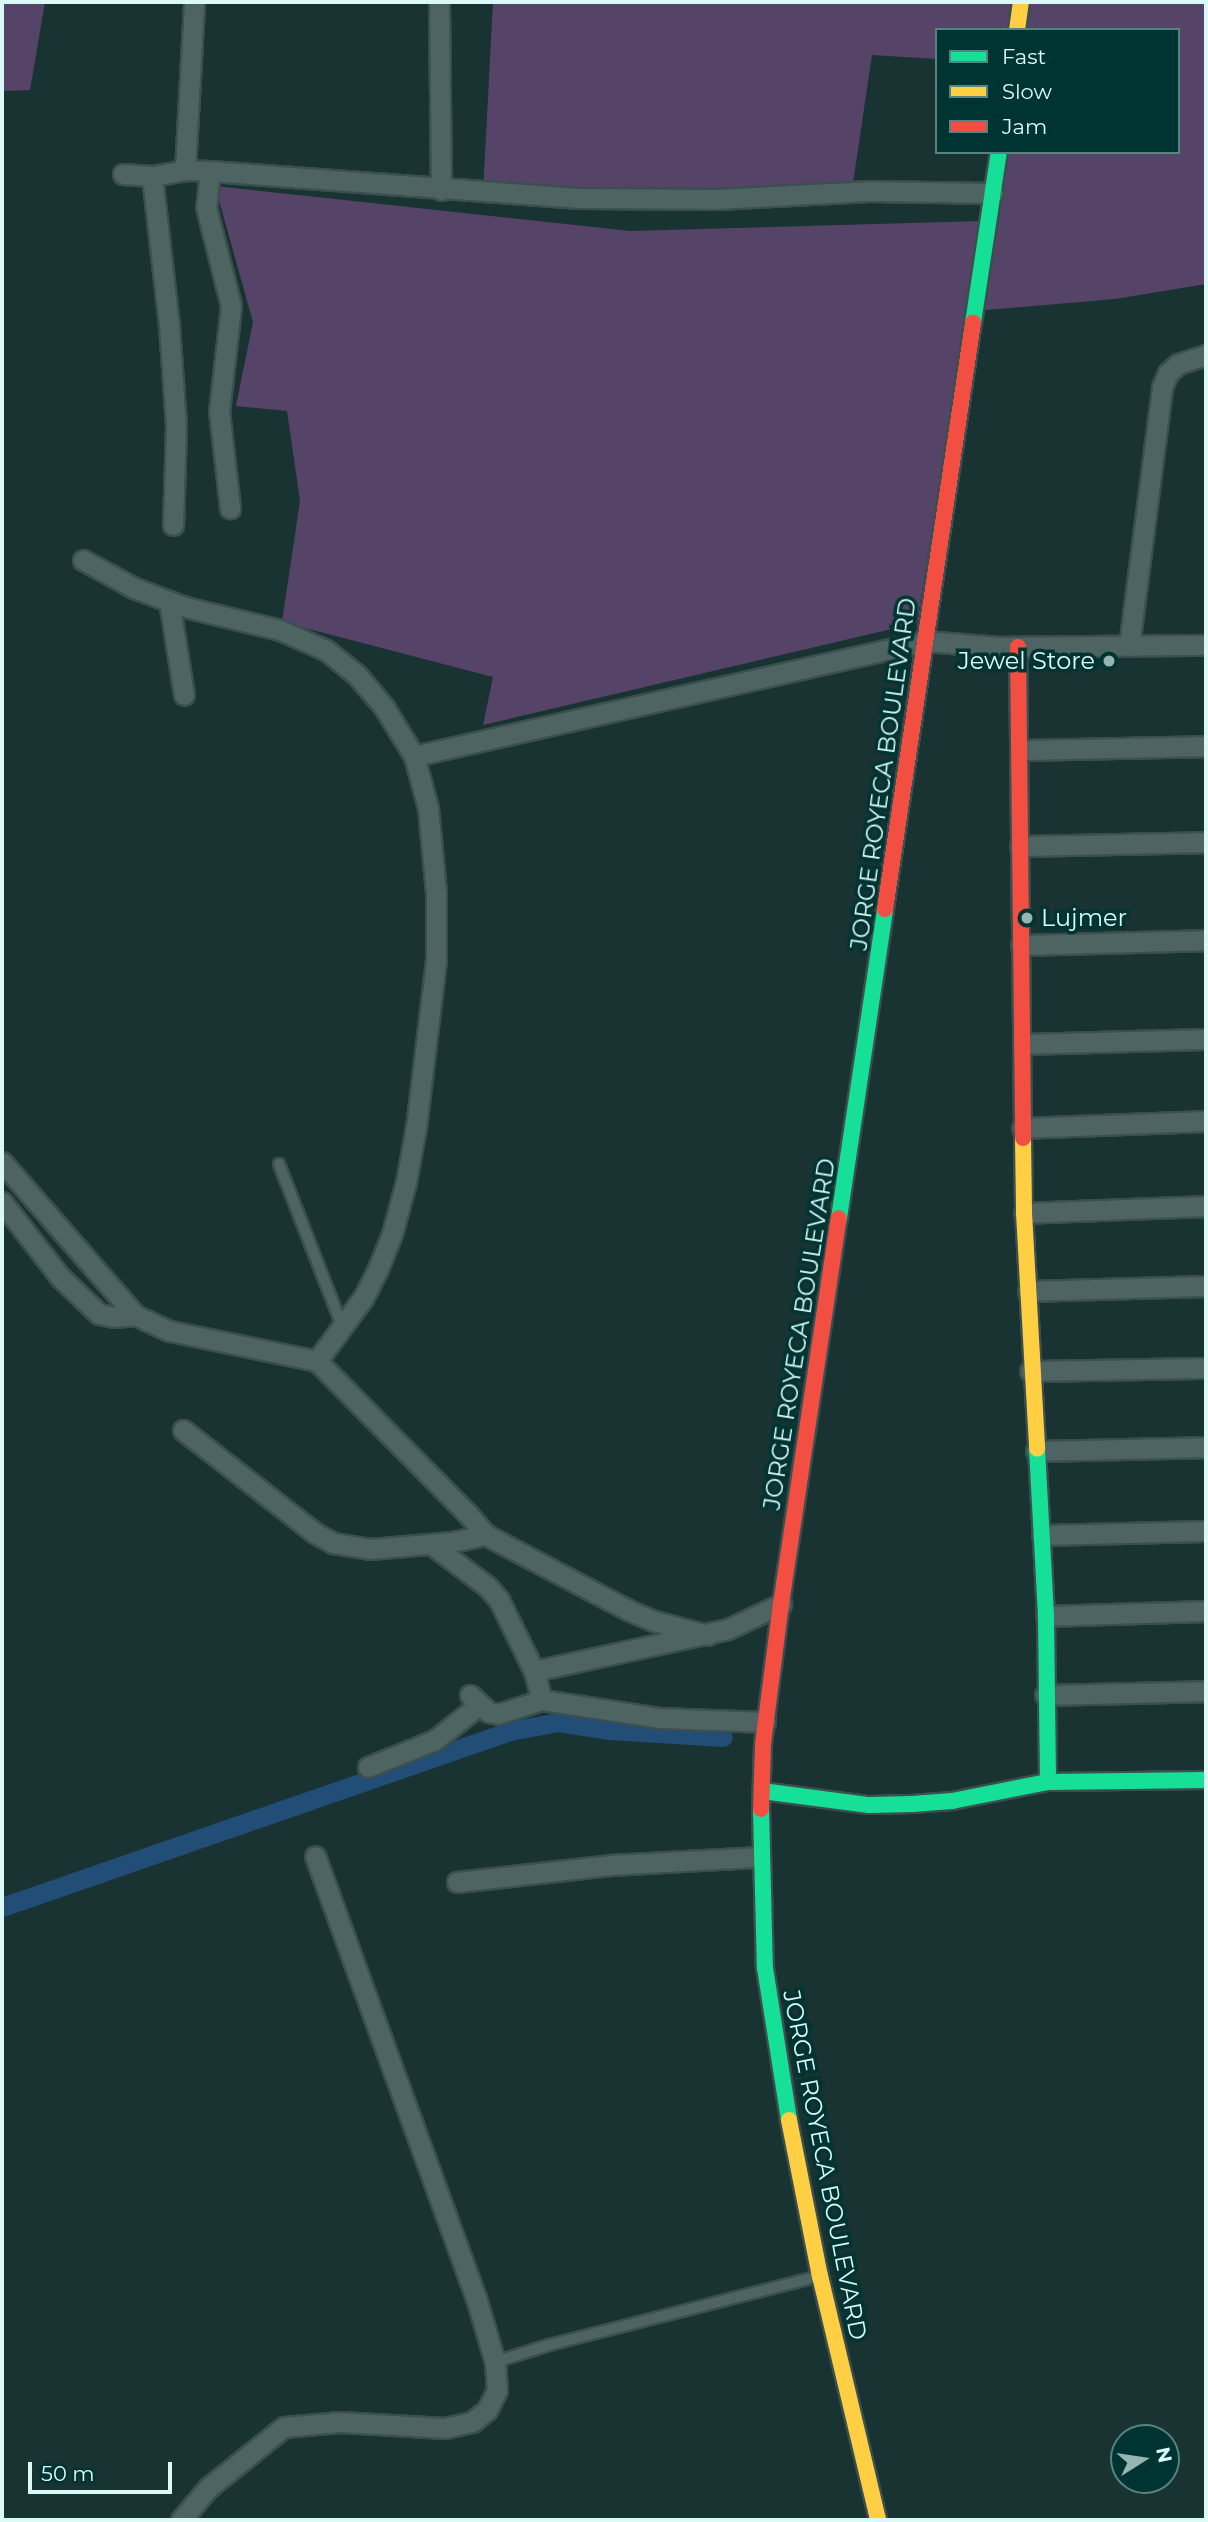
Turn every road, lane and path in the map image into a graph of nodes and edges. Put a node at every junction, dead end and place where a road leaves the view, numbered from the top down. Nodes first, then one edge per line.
1 (194, 2) edge
2 (439, 2) edge
3 (1021, 2) edge
4 (1017, 28) edge
5 (999, 154) edge
6 (185, 170) junction
7 (210, 171) junction
8 (123, 174) dead end
9 (152, 176) junction
10 (441, 190) junction
11 (993, 192) junction
12 (1206, 355) edge
13 (230, 508) dead end
14 (173, 525) dead end
15 (83, 560) dead end
16 (169, 601) junction
17 (926, 641) junction
18 (1206, 645) edge
19 (1129, 646) junction
20 (1018, 647) junction
21 (184, 695) dead end
22 (1206, 746) edge
23 (1021, 750) junction
24 (414, 756) junction
25 (1206, 842) edge
26 (1020, 846) junction
27 (1206, 940) edge
28 (1021, 945) junction
29 (1206, 1039) edge
30 (1023, 1044) junction
31 (1206, 1121) edge
32 (1022, 1128) junction
33 (2, 1162) edge
34 (279, 1164) dead end
35 (2, 1202) edge
36 (1206, 1206) edge
37 (1024, 1213) junction
38 (1206, 1286) edge
39 (1028, 1291) junction
40 (135, 1315) junction
41 (342, 1326) junction
42 (317, 1361) junction
43 (1206, 1368) edge
44 (1030, 1371) junction
45 (183, 1430) dead end
46 (1206, 1447) edge
47 (1035, 1451) junction
48 (1206, 1531) edge
49 (486, 1535) junction
50 (1042, 1535) junction
51 (431, 1544) junction
52 (780, 1604) junction
53 (1206, 1611) edge
54 (1046, 1616) junction
55 (707, 1635) junction
56 (534, 1671) junction
57 (1206, 1691) edge
58 (1045, 1695) junction
59 (542, 1700) junction
60 (765, 1722) junction
61 (368, 1767) dead end
62 (1206, 1780) edge
63 (1048, 1782) junction
64 (762, 1791) junction
65 (315, 1856) dead end
66 (760, 1857) junction
67 (457, 1882) dead end
68 (820, 2276) junction
69 (495, 2362) junction
70 (181, 2520) edge
71 (878, 2520) edge

1 - 6 street
2 - 10 street
3 - 4 street
5 - 11 street, JORGE ROYECA BOULEVARD
6 - 7 street
6 - 9 street
7 - 10 street
7 - 13 street
8 - 9 street
9 - 14 street
10 - 11 street
11 - 17 street, JORGE ROYECA BOULEVARD
12 - 19 street
15 - 16 street
16 - 21 street
16 - 24 street
17 - 20 street
17 - 24 street
17 - 52 street, JORGE ROYECA BOULEVARD
18 - 19 street
19 - 20 street
20 - 23 street
22 - 23 street
23 - 26 street
24 - 41 street
25 - 26 street
26 - 28 street
27 - 28 street
28 - 30 street
29 - 30 street
30 - 32 street
31 - 32 street
32 - 37 street
33 - 40 street
34 - 41 lane
35 - 40 street
36 - 37 street
37 - 39 street
38 - 39 street
39 - 44 street
40 - 42 street
41 - 42 street
42 - 49 street
43 - 44 street
44 - 47 street
45 - 51 street
46 - 47 street
47 - 50 street
48 - 50 street
49 - 51 street
49 - 55 street
50 - 54 street
51 - 56 street
52 - 55 street
52 - 60 street, JORGE ROYECA BOULEVARD
53 - 54 street
54 - 58 street
55 - 56 street
56 - 59 street
57 - 58 street
58 - 63 street
59 - 60 street
59 - 61 street
60 - 64 street, JORGE ROYECA BOULEVARD
62 - 63 street
63 - 64 street
64 - 66 street, JORGE ROYECA BOULEVARD
65 - 69 street
66 - 67 street
66 - 68 street, JORGE ROYECA BOULEVARD
68 - 69 lane
68 - 71 street, JORGE ROYECA BOULEVARD
69 - 70 street

